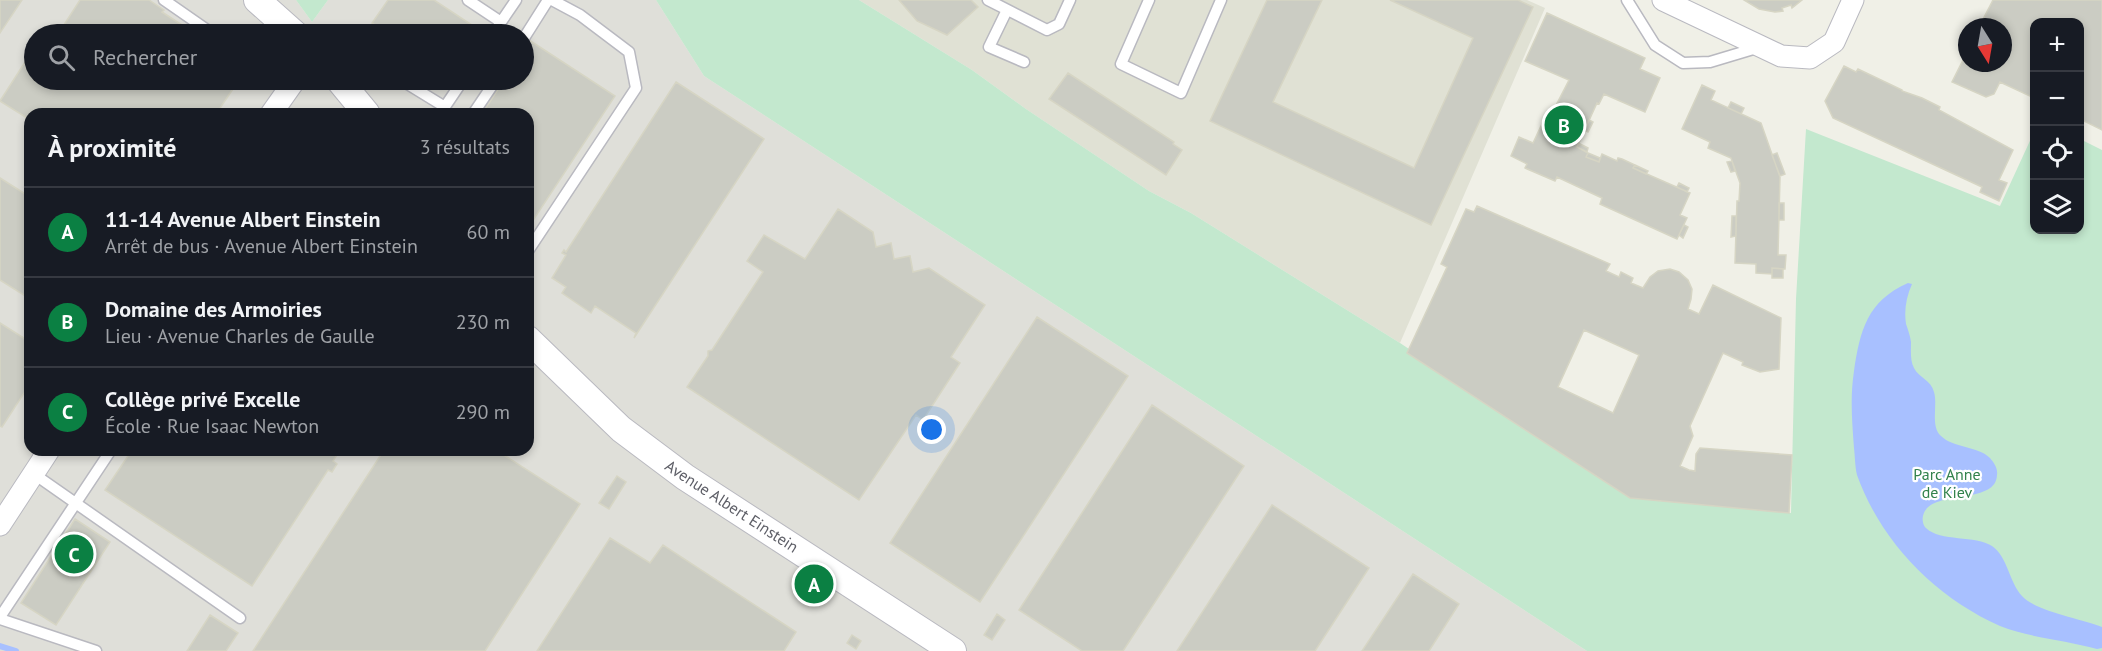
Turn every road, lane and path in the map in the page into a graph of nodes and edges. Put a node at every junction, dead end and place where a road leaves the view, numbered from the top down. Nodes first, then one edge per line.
1 (164, 0) edge
2 (257, 0) edge
3 (468, 0) edge
4 (516, 0) edge
5 (550, 0) edge
6 (988, 0) edge
7 (1070, 0) edge
8 (1149, 0) edge
9 (1221, 0) edge
10 (1627, 0) edge
11 (1663, 0) edge
12 (1853, 0) edge
13 (1007, 10) junction
14 (501, 22) joint
15 (199, 24) edge
16 (284, 24) edge
17 (534, 24) edge
18 (1760, 47) junction
19 (1024, 62) dead end
20 (288, 90) edge
21 (347, 90) edge
22 (415, 90) edge
23 (457, 90) edge
24 (489, 90) edge
25 (275, 108) edge
26 (362, 108) edge
27 (439, 108) edge
28 (445, 108) edge
29 (477, 108) edge
30 (534, 242) edge
31 (534, 345) edge
32 (45, 456) edge
33 (107, 456) edge
34 (34, 474) junction
35 (76, 503) junction
36 (0, 525) edge
37 (0, 618) edge
38 (240, 618) dead end
39 (96, 651) edge
40 (953, 651) edge

1 - 15 lane
2 - 16 street
3 - 14 lane
4 - 14 lane
5 - 17 lane
5 - 30 lane
6 - 13 lane
7 - 13 lane
8 - 9 lane
10 - 18 lane
11 - 18 street
12 - 18 street
13 - 19 lane
20 - 25 street
21 - 26 street
22 - 27 lane
23 - 28 lane
24 - 29 lane
31 - 40 street, Avenue Albert Einstein
32 - 34 street
33 - 35 lane
34 - 35 lane
34 - 36 street
35 - 37 lane
35 - 38 lane
37 - 39 lane

